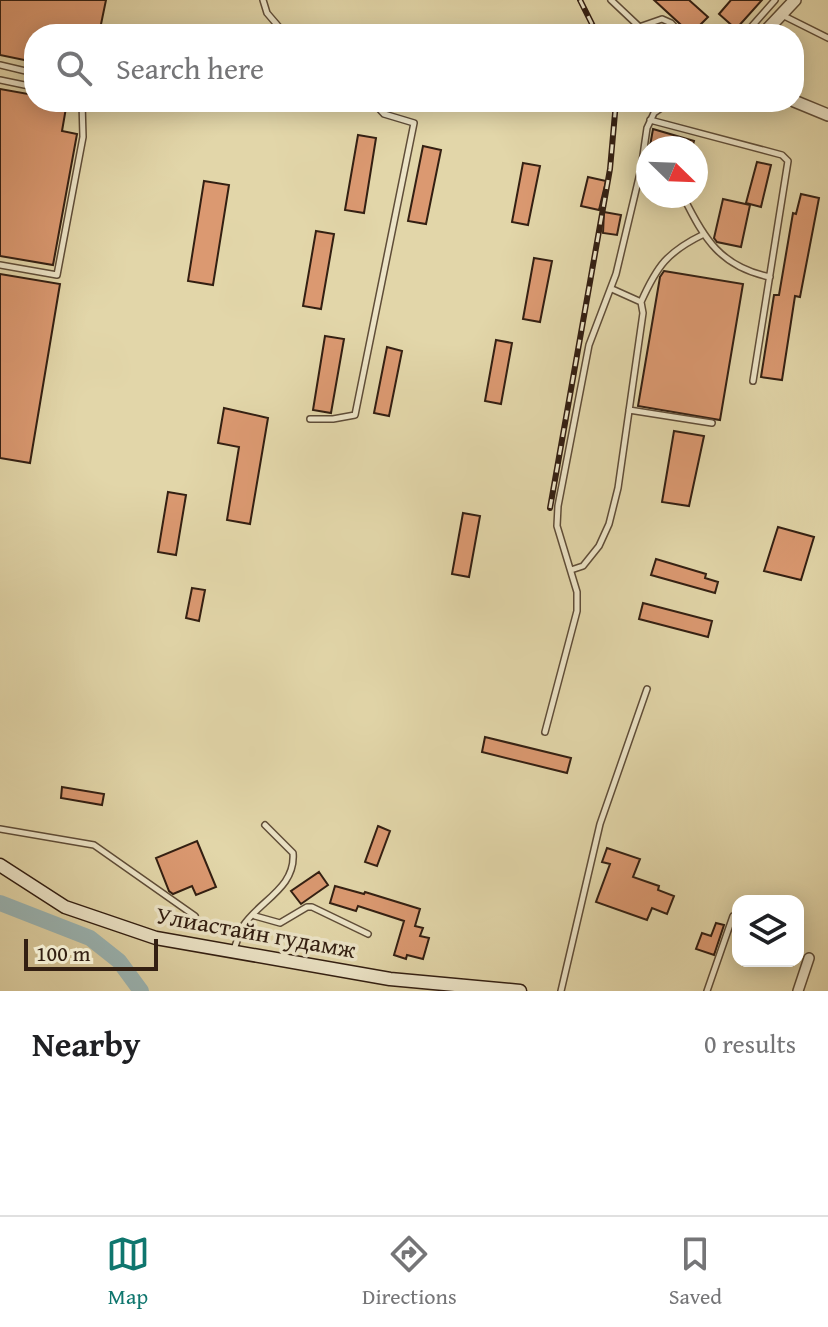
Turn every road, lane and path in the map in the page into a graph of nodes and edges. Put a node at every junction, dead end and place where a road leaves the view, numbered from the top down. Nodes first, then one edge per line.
1 (263, 0) edge
2 (611, 0) edge
3 (775, 0) edge
4 (795, 0) edge
5 (781, 15) junction
6 (276, 24) edge
7 (636, 24) edge
8 (648, 24) edge
9 (672, 24) edge
10 (754, 24) edge
11 (772, 24) edge
12 (799, 24) edge
13 (804, 26) edge
14 (828, 38) edge
15 (0, 65) edge
16 (24, 71) edge
17 (0, 80) edge
18 (24, 85) edge
19 (804, 105) edge
20 (82, 112) edge
21 (382, 112) edge
22 (656, 112) edge
23 (828, 115) edge
24 (650, 120) junction
25 (648, 136) edge
26 (636, 200) edge
27 (690, 208) edge
28 (704, 234) junction
29 (0, 265) edge
30 (770, 277) junction
31 (612, 289) junction
32 (641, 302) junction
33 (753, 381) dead end
34 (629, 410) junction
35 (310, 419) dead end
36 (712, 423) dead end
37 (571, 570) junction
38 (647, 689) dead end
39 (545, 732) dead end
40 (265, 825) dead end
41 (0, 829) edge
42 (0, 865) edge
43 (254, 915) junction
44 (195, 916) dead end
45 (732, 919) edge
46 (368, 934) dead end
47 (233, 952) junction
48 (809, 958) dead end
49 (520, 991) edge
50 (561, 991) edge
51 (707, 991) edge
52 (798, 991) edge

1 - 6 lane
2 - 7 lane
3 - 10 lane
4 - 5 street
5 - 11 street
5 - 12 lane
8 - 9 lane
13 - 14 lane
15 - 16 lane
17 - 18 lane
19 - 23 street
20 - 29 lane
21 - 35 lane
22 - 24 lane
24 - 25 lane
24 - 30 lane
26 - 31 lane
27 - 28 lane
28 - 30 lane
28 - 32 lane
30 - 33 lane
31 - 32 lane
31 - 37 lane
32 - 34 lane
34 - 36 lane
34 - 37 lane
37 - 39 lane
38 - 50 lane
40 - 43 lane
41 - 44 lane
42 - 47 main road, Улиастайн гудамж
43 - 46 lane
43 - 47 lane
45 - 51 lane
47 - 49 main road, Улиастайн гудамж
48 - 52 street

